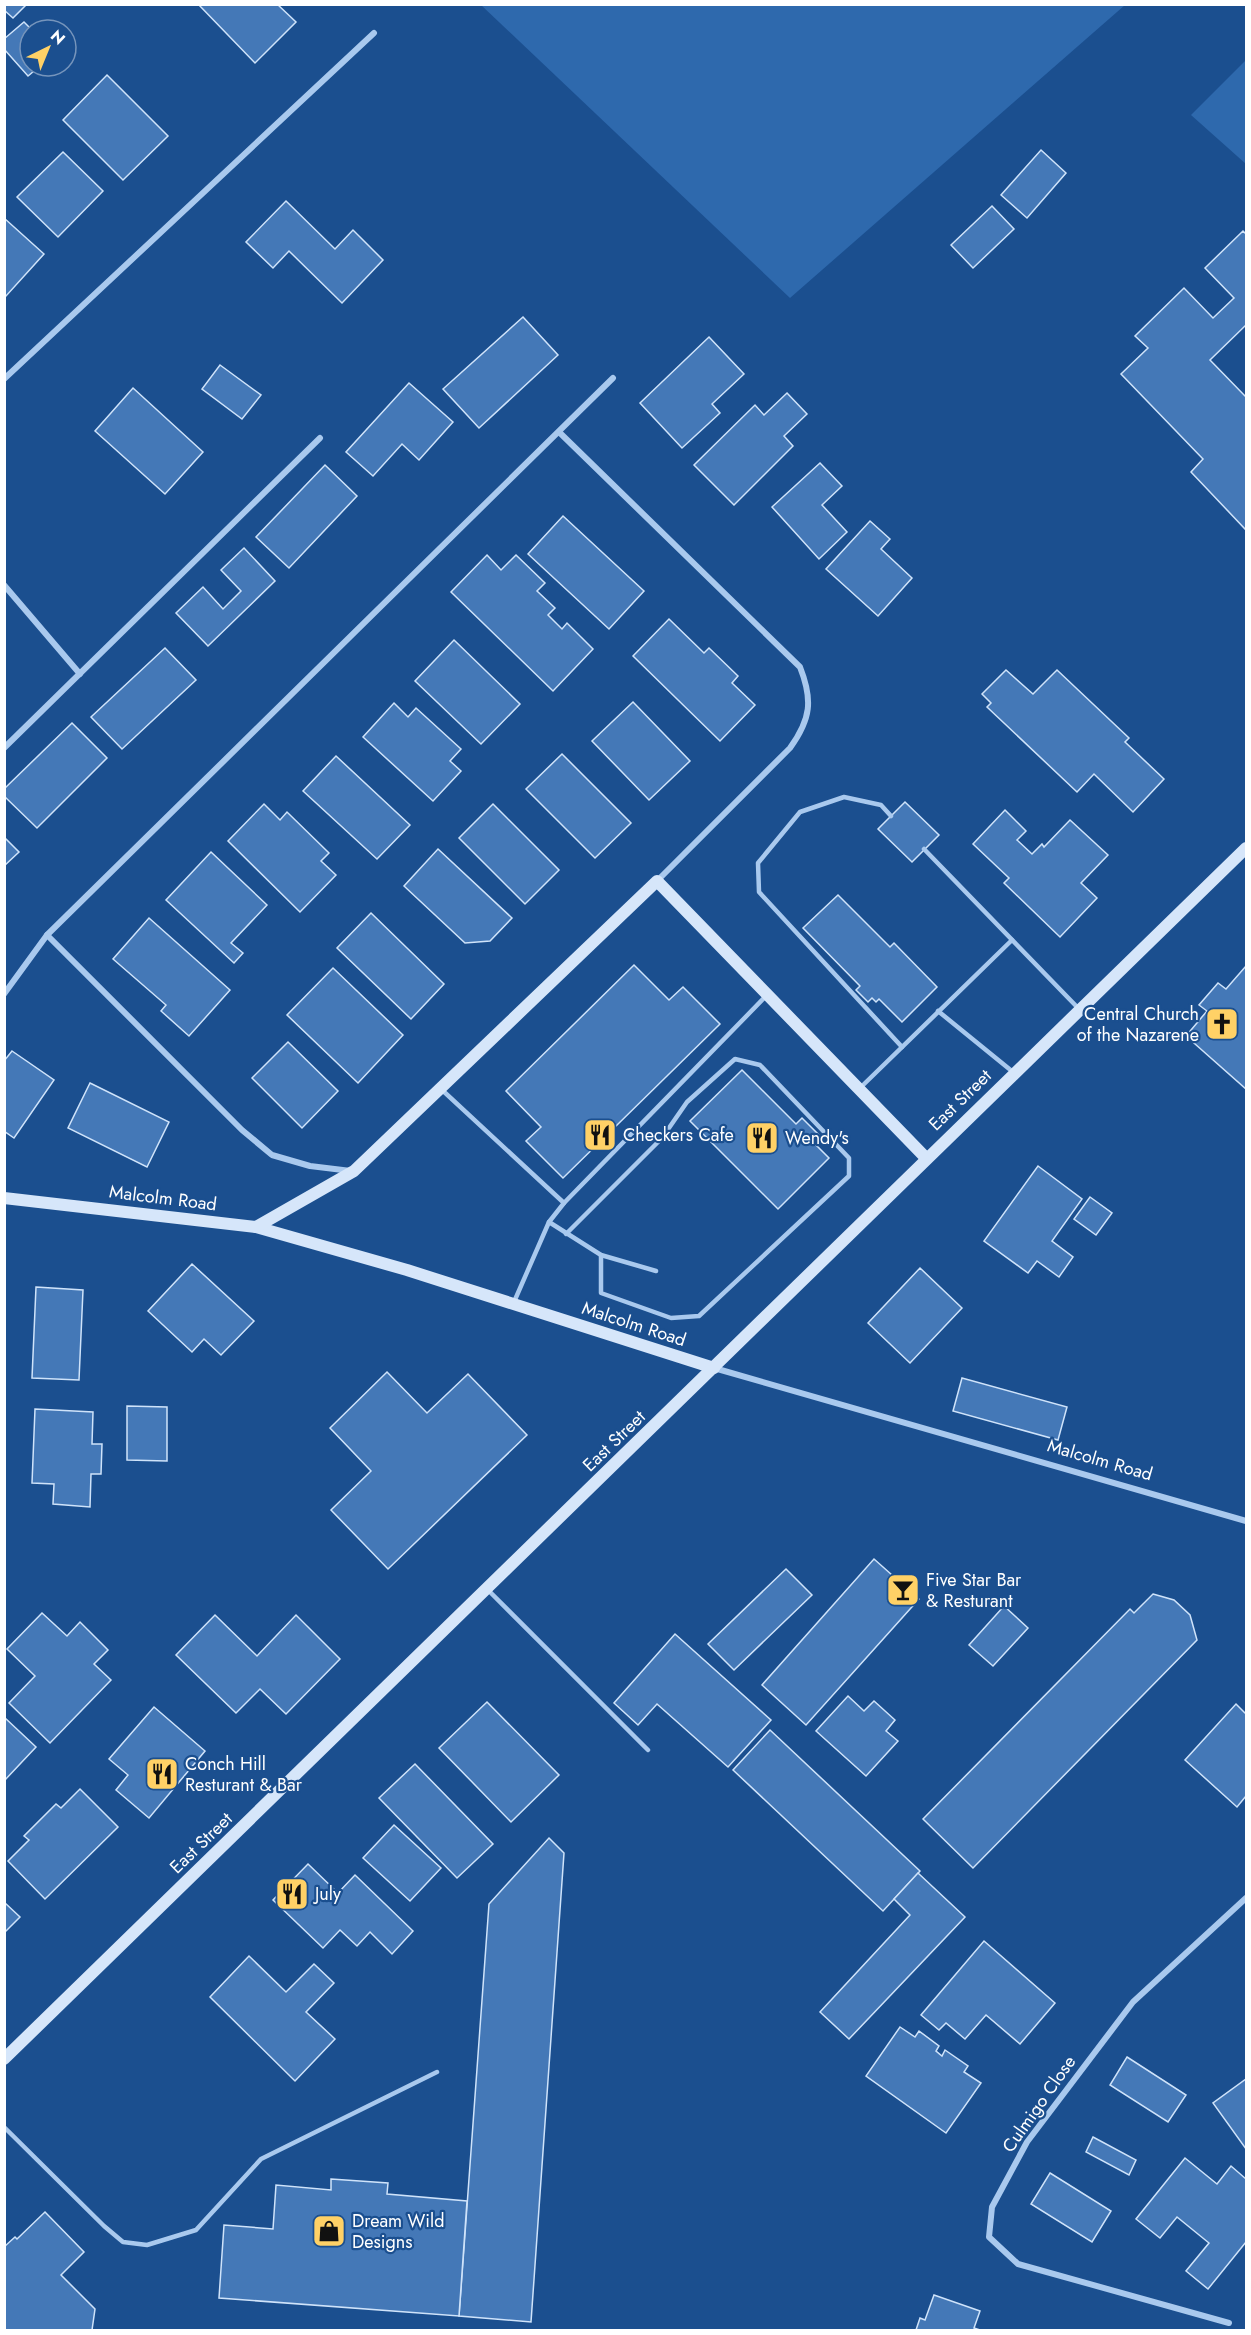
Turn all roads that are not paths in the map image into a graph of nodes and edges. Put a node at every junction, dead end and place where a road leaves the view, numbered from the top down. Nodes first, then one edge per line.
1 (374, 33) dead end
2 (613, 378) dead end
3 (4, 379) edge
4 (559, 432) junction
5 (320, 438) dead end
6 (4, 585) edge
7 (80, 674) junction
8 (4, 748) edge
9 (891, 816) dead end
10 (1246, 848) edge
11 (924, 849) dead end
12 (657, 881) junction
13 (47, 935) junction
14 (1012, 940) junction
15 (4, 994) edge
16 (767, 994) junction
17 (1079, 1010) junction
18 (938, 1011) junction
19 (902, 1047) junction
20 (1014, 1072) junction
21 (440, 1088) junction
22 (859, 1089) junction
23 (926, 1158) junction
24 (354, 1171) junction
25 (4, 1198) edge
26 (564, 1203) junction
27 (549, 1222) junction
28 (255, 1227) junction
29 (566, 1234) junction
30 (601, 1255) junction
31 (656, 1271) dead end
32 (513, 1304) junction
33 (714, 1368) junction
34 (1246, 1521) edge
35 (487, 1589) junction
36 (648, 1750) dead end
37 (1246, 1898) edge
38 (4, 2059) edge
39 (437, 2072) dead end
40 (4, 2127) edge
41 (1228, 2323) dead end

1 - 3 street
2 - 4 street
4 - 12 street
4 - 13 street
5 - 7 street
6 - 7 street
7 - 8 street
9 - 19 lane
10 - 17 main road, East Street
11 - 14 lane
12 - 16 main road
12 - 21 main road
13 - 15 street
13 - 24 street
14 - 17 lane
14 - 18 lane
16 - 22 main road
16 - 26 lane
17 - 20 main road, East Street
18 - 19 lane
18 - 20 lane
19 - 22 lane
20 - 23 main road, East Street
21 - 24 main road
21 - 26 lane
22 - 23 main road
23 - 33 main road, East Street
24 - 28 main road
25 - 28 main road, Malcolm Road
26 - 27 lane
27 - 29 lane
27 - 32 lane
28 - 32 main road, Malcolm Road
29 - 30 lane
29 - 30 lane
30 - 31 lane
32 - 33 main road, Malcolm Road
33 - 34 street, Malcolm Road
33 - 35 main road, East Street
35 - 36 lane
35 - 38 main road, East Street
37 - 41 street, Culmigo Close
39 - 40 lane

